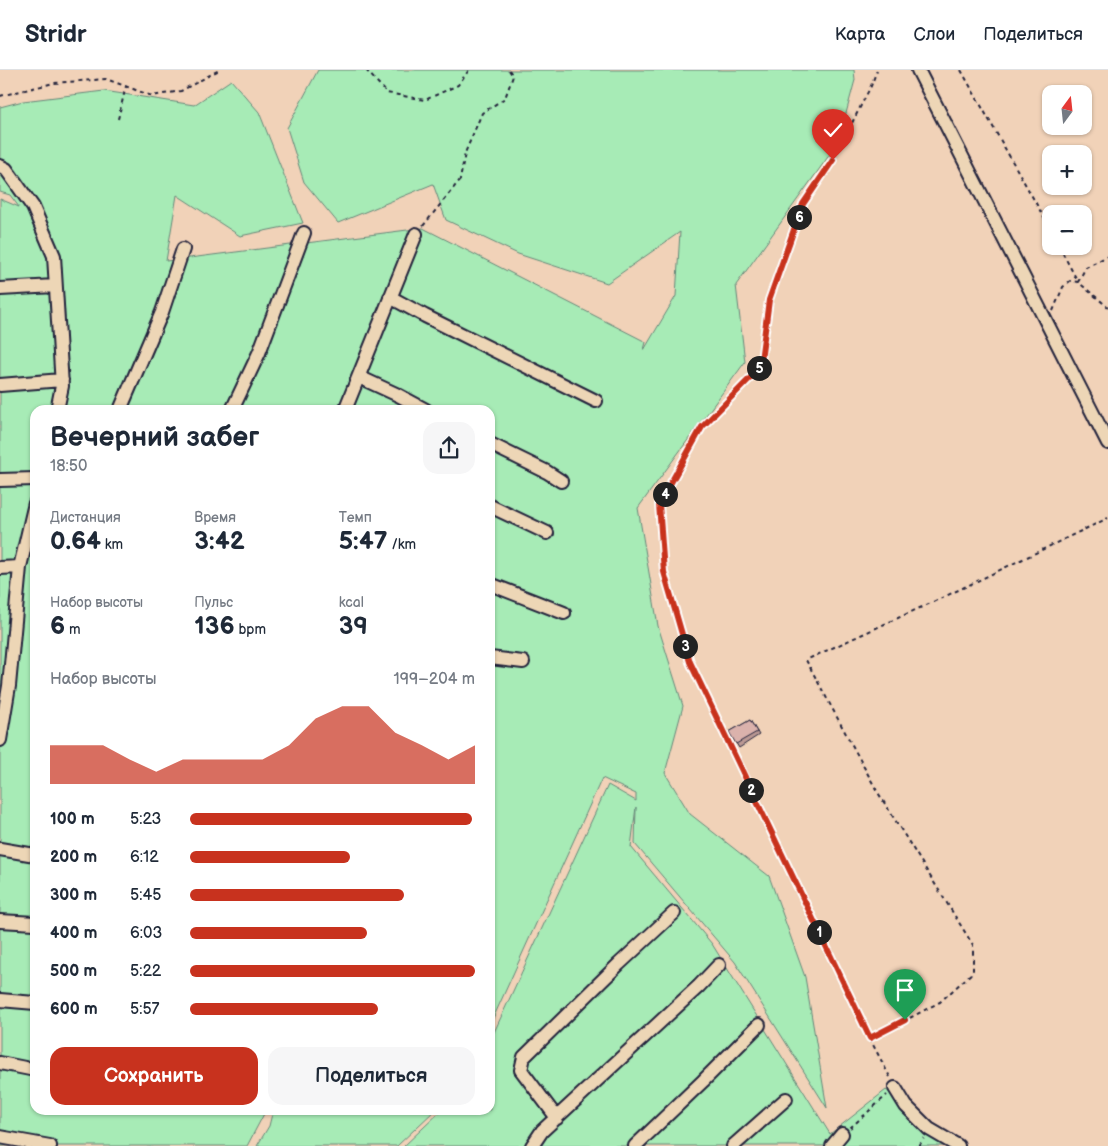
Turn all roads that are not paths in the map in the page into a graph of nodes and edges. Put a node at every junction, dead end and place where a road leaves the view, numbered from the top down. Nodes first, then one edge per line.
1 (918, 70) edge
2 (0, 166) edge
3 (304, 234) dead end
4 (416, 234) road end
5 (183, 249) dead end
6 (56, 286) junction
7 (0, 289) edge
8 (390, 297) junction
9 (359, 377) junction
10 (62, 380) junction
11 (0, 386) edge
12 (596, 401) dead end
13 (57, 405) edge
14 (122, 405) edge
15 (234, 405) edge
16 (347, 405) edge
17 (417, 405) edge
18 (1108, 443) edge
19 (495, 446) edge
20 (30, 479) edge
21 (0, 480) edge
22 (561, 481) dead end
23 (495, 508) edge
24 (547, 533) dead end
25 (29, 552) edge
26 (20, 567) junction
27 (0, 568) edge
28 (495, 586) edge
29 (564, 613) dead end
30 (6, 652) edge
31 (495, 659) edge
32 (523, 662) dead end
33 (0, 740) edge
34 (0, 849) edge
35 (30, 854) edge
36 (674, 913) dead end
37 (0, 921) edge
38 (30, 923) edge
39 (719, 965) dead end
40 (0, 1000) edge
41 (30, 1003) edge
42 (759, 1025) dead end
43 (0, 1063) edge
44 (30, 1069) edge
45 (895, 1088) road end
46 (786, 1100) dead end
47 (557, 1118) junction
48 (842, 1134) road end
49 (0, 1137) edge
50 (50, 1146) edge
51 (532, 1146) edge
52 (635, 1146) edge
53 (733, 1146) edge
54 (832, 1146) edge
55 (958, 1146) edge

1 - 18 street
2 - 6 street
3 - 15 street
4 - 8 street
5 - 14 street
6 - 7 street
6 - 10 street
8 - 9 street
8 - 12 street
9 - 16 street
9 - 17 street
10 - 11 street
10 - 13 street
19 - 22 street
20 - 21 street
23 - 24 street
25 - 26 street
26 - 27 street
26 - 30 street
28 - 29 street
30 - 33 street
31 - 32 street
34 - 35 street
36 - 47 street
37 - 38 street
39 - 47 street
40 - 41 street
42 - 52 street
43 - 44 street
45 - 55 street
46 - 53 street
47 - 51 street
48 - 54 street
49 - 50 street

